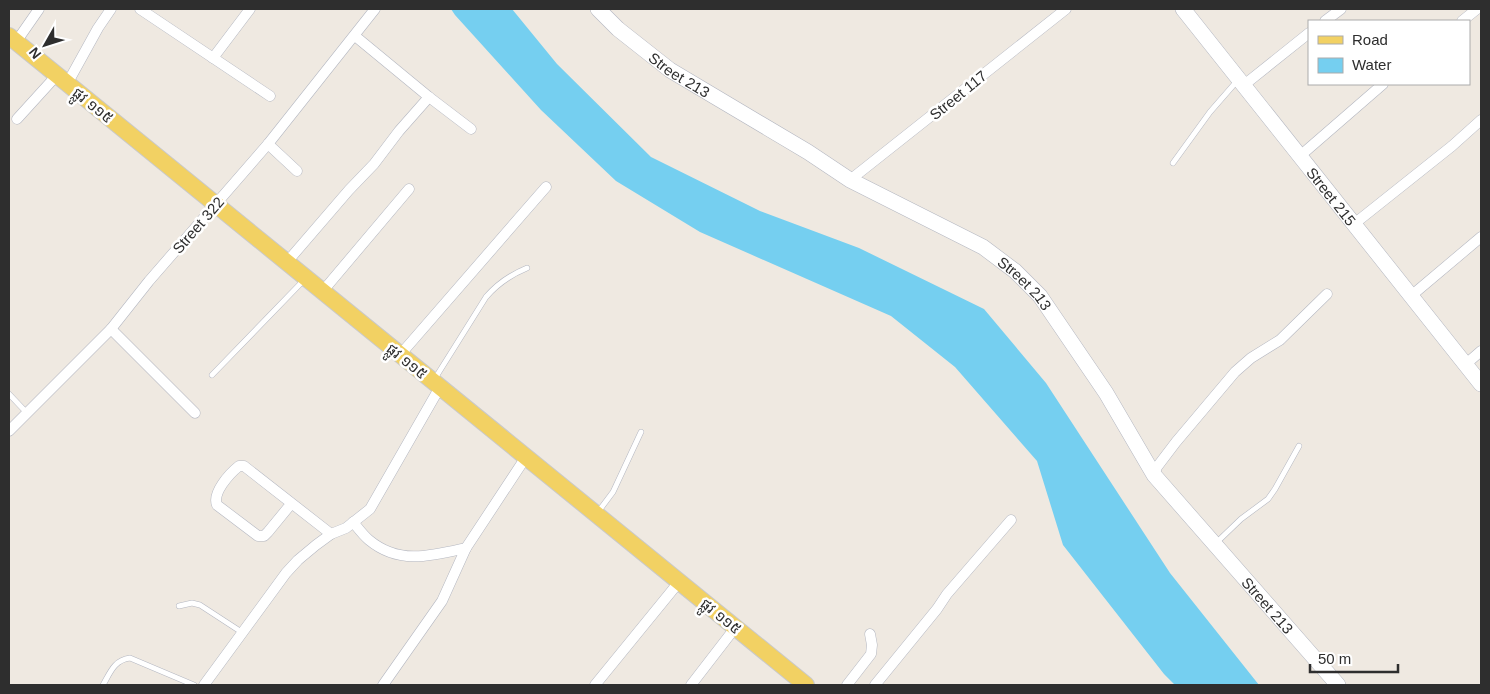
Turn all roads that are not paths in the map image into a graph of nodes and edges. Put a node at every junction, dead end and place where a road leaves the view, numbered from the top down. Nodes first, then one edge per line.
1 (39, 9) edge
2 (111, 9) edge
3 (140, 9) edge
4 (250, 9) edge
5 (375, 9) edge
6 (598, 9) edge
7 (1066, 9) edge
8 (1183, 9) edge
9 (1342, 9) edge
10 (1477, 9) edge
11 (1326, 20) edge
12 (1463, 20) edge
13 (1308, 34) edge
14 (355, 36) junction
15 (12, 39) edge
16 (213, 58) junction
17 (62, 80) junction
18 (1241, 82) junction
19 (1382, 85) edge
20 (270, 96) dead end
21 (429, 97) junction
22 (17, 120) dead end
23 (1481, 120) edge
24 (471, 129) dead end
25 (268, 144) junction
26 (1300, 156) junction
27 (1173, 163) dead end
28 (297, 171) dead end
29 (850, 180) junction
30 (546, 187) dead end
31 (410, 189) dead end
32 (216, 205) junction
33 (1354, 224) junction
34 (1481, 237) edge
35 (287, 262) junction
36 (527, 268) dead end
37 (306, 278) junction
38 (322, 292) junction
39 (1327, 294) dead end
40 (1412, 296) junction
41 (110, 328) junction
42 (1481, 352) edge
43 (400, 354) junction
44 (1466, 364) junction
45 (212, 375) dead end
46 (1481, 384) edge
47 (436, 385) junction
48 (9, 394) edge
49 (27, 413) junction
50 (194, 413) dead end
51 (9, 431) edge
52 (641, 432) dead end
53 (1299, 446) dead end
54 (526, 457) junction
55 (1154, 475) junction
56 (291, 504) junction
57 (596, 514) junction
58 (1011, 520) dead end
59 (353, 522) junction
60 (331, 534) junction
61 (1214, 545) junction
62 (466, 548) junction
63 (679, 582) junction
64 (179, 606) dead end
65 (735, 628) junction
66 (243, 633) junction
67 (870, 634) dead end
68 (103, 685) edge
69 (194, 685) edge
70 (204, 685) edge
71 (384, 685) edge
72 (596, 685) edge
73 (691, 685) edge
74 (806, 685) edge
75 (846, 685) edge
76 (875, 685) edge
77 (1338, 685) edge

1 - 15 street
2 - 17 street
3 - 16 street
4 - 16 street
5 - 14 street, Street 322
6 - 29 street, Street 213
7 - 29 street, Street 117
8 - 18 street, Street 215
9 - 11 street
10 - 12 street
13 - 18 street
14 - 21 street
14 - 25 street, Street 322
15 - 17 main road, ផ្លូវ ១១៥
16 - 20 street
17 - 22 street
17 - 32 main road, ផ្លូវ ១១៥
18 - 26 street, Street 215
18 - 27 lane
19 - 26 street
21 - 24 street
21 - 35 street
23 - 33 street
25 - 28 street
25 - 32 street, Street 322
26 - 33 street, Street 215
29 - 55 street, Street 213
30 - 43 street
31 - 38 street
32 - 35 main road, ផ្លូវ ១១៥
32 - 41 street, Street 322
33 - 40 street, Street 215
34 - 40 street
35 - 37 main road, ផ្លូវ ១១៥
36 - 47 lane
37 - 38 main road, ផ្លូវ ១១៥
37 - 45 lane
38 - 43 main road, ផ្លូវ ១១៥
39 - 55 street
40 - 44 street, Street 215
41 - 49 street, Street 322
41 - 50 street
42 - 44 street
43 - 47 main road, ផ្លូវ ១១៥
44 - 46 street, Street 215
47 - 54 main road, ផ្លូវ ១១៥
47 - 59 street
48 - 49 lane
49 - 51 street, Street 322
52 - 57 lane
53 - 61 lane
54 - 57 main road, ផ្លូវ ១១៥
54 - 62 street
55 - 61 street, Street 213
56 - 56 street
56 - 60 street
57 - 63 main road, ផ្លូវ ១១៥
58 - 76 street
59 - 60 street
59 - 62 street
60 - 66 street
61 - 77 street, Street 213
62 - 71 street
63 - 65 main road, ផ្លូវ ១១៥
63 - 72 street
64 - 66 lane
65 - 73 street
65 - 74 main road, ផ្លូវ ១១៥
66 - 70 street
67 - 75 street
68 - 69 lane

